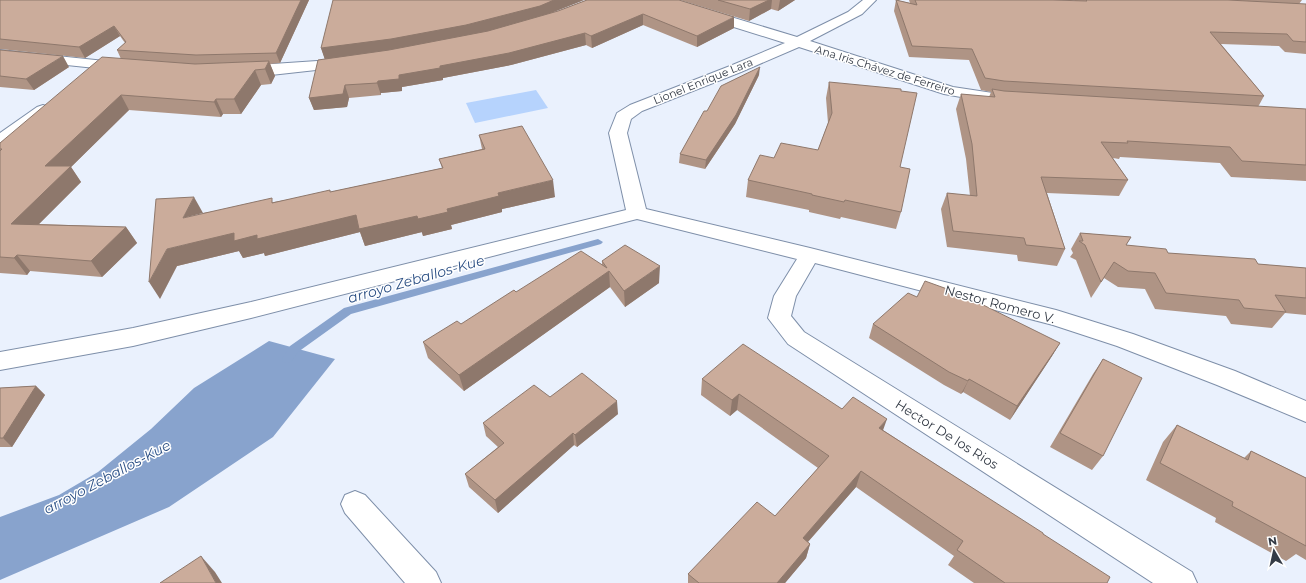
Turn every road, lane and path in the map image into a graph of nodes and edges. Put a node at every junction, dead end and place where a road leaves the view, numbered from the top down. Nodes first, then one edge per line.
1 (662, 0) edge
2 (870, 0) edge
3 (799, 43) junction
4 (0, 54) edge
5 (360, 61) edge
6 (103, 65) junction
7 (141, 68) edge
8 (232, 71) edge
9 (85, 79) edge
10 (55, 101) edge
11 (1022, 101) edge
12 (0, 141) edge
13 (637, 213) junction
14 (810, 255) junction
15 (0, 361) edge
16 (1306, 412) edge
17 (355, 504) dead end
18 (425, 583) edge
19 (1181, 583) edge

1 - 3 street, Ana Iris Chávez de Ferreiro
2 - 3 street, Lionel Enrique Lara
3 - 11 street, Ana Iris Chávez de Ferreiro
3 - 13 street, Lionel Enrique Lara
4 - 6 street
5 - 8 street
6 - 7 street
6 - 9 street
10 - 12 street
13 - 14 street, Nestor Romero V.
13 - 15 street
14 - 16 street, Nestor Romero V.
14 - 19 street, Hector De los Rios
17 - 18 street

